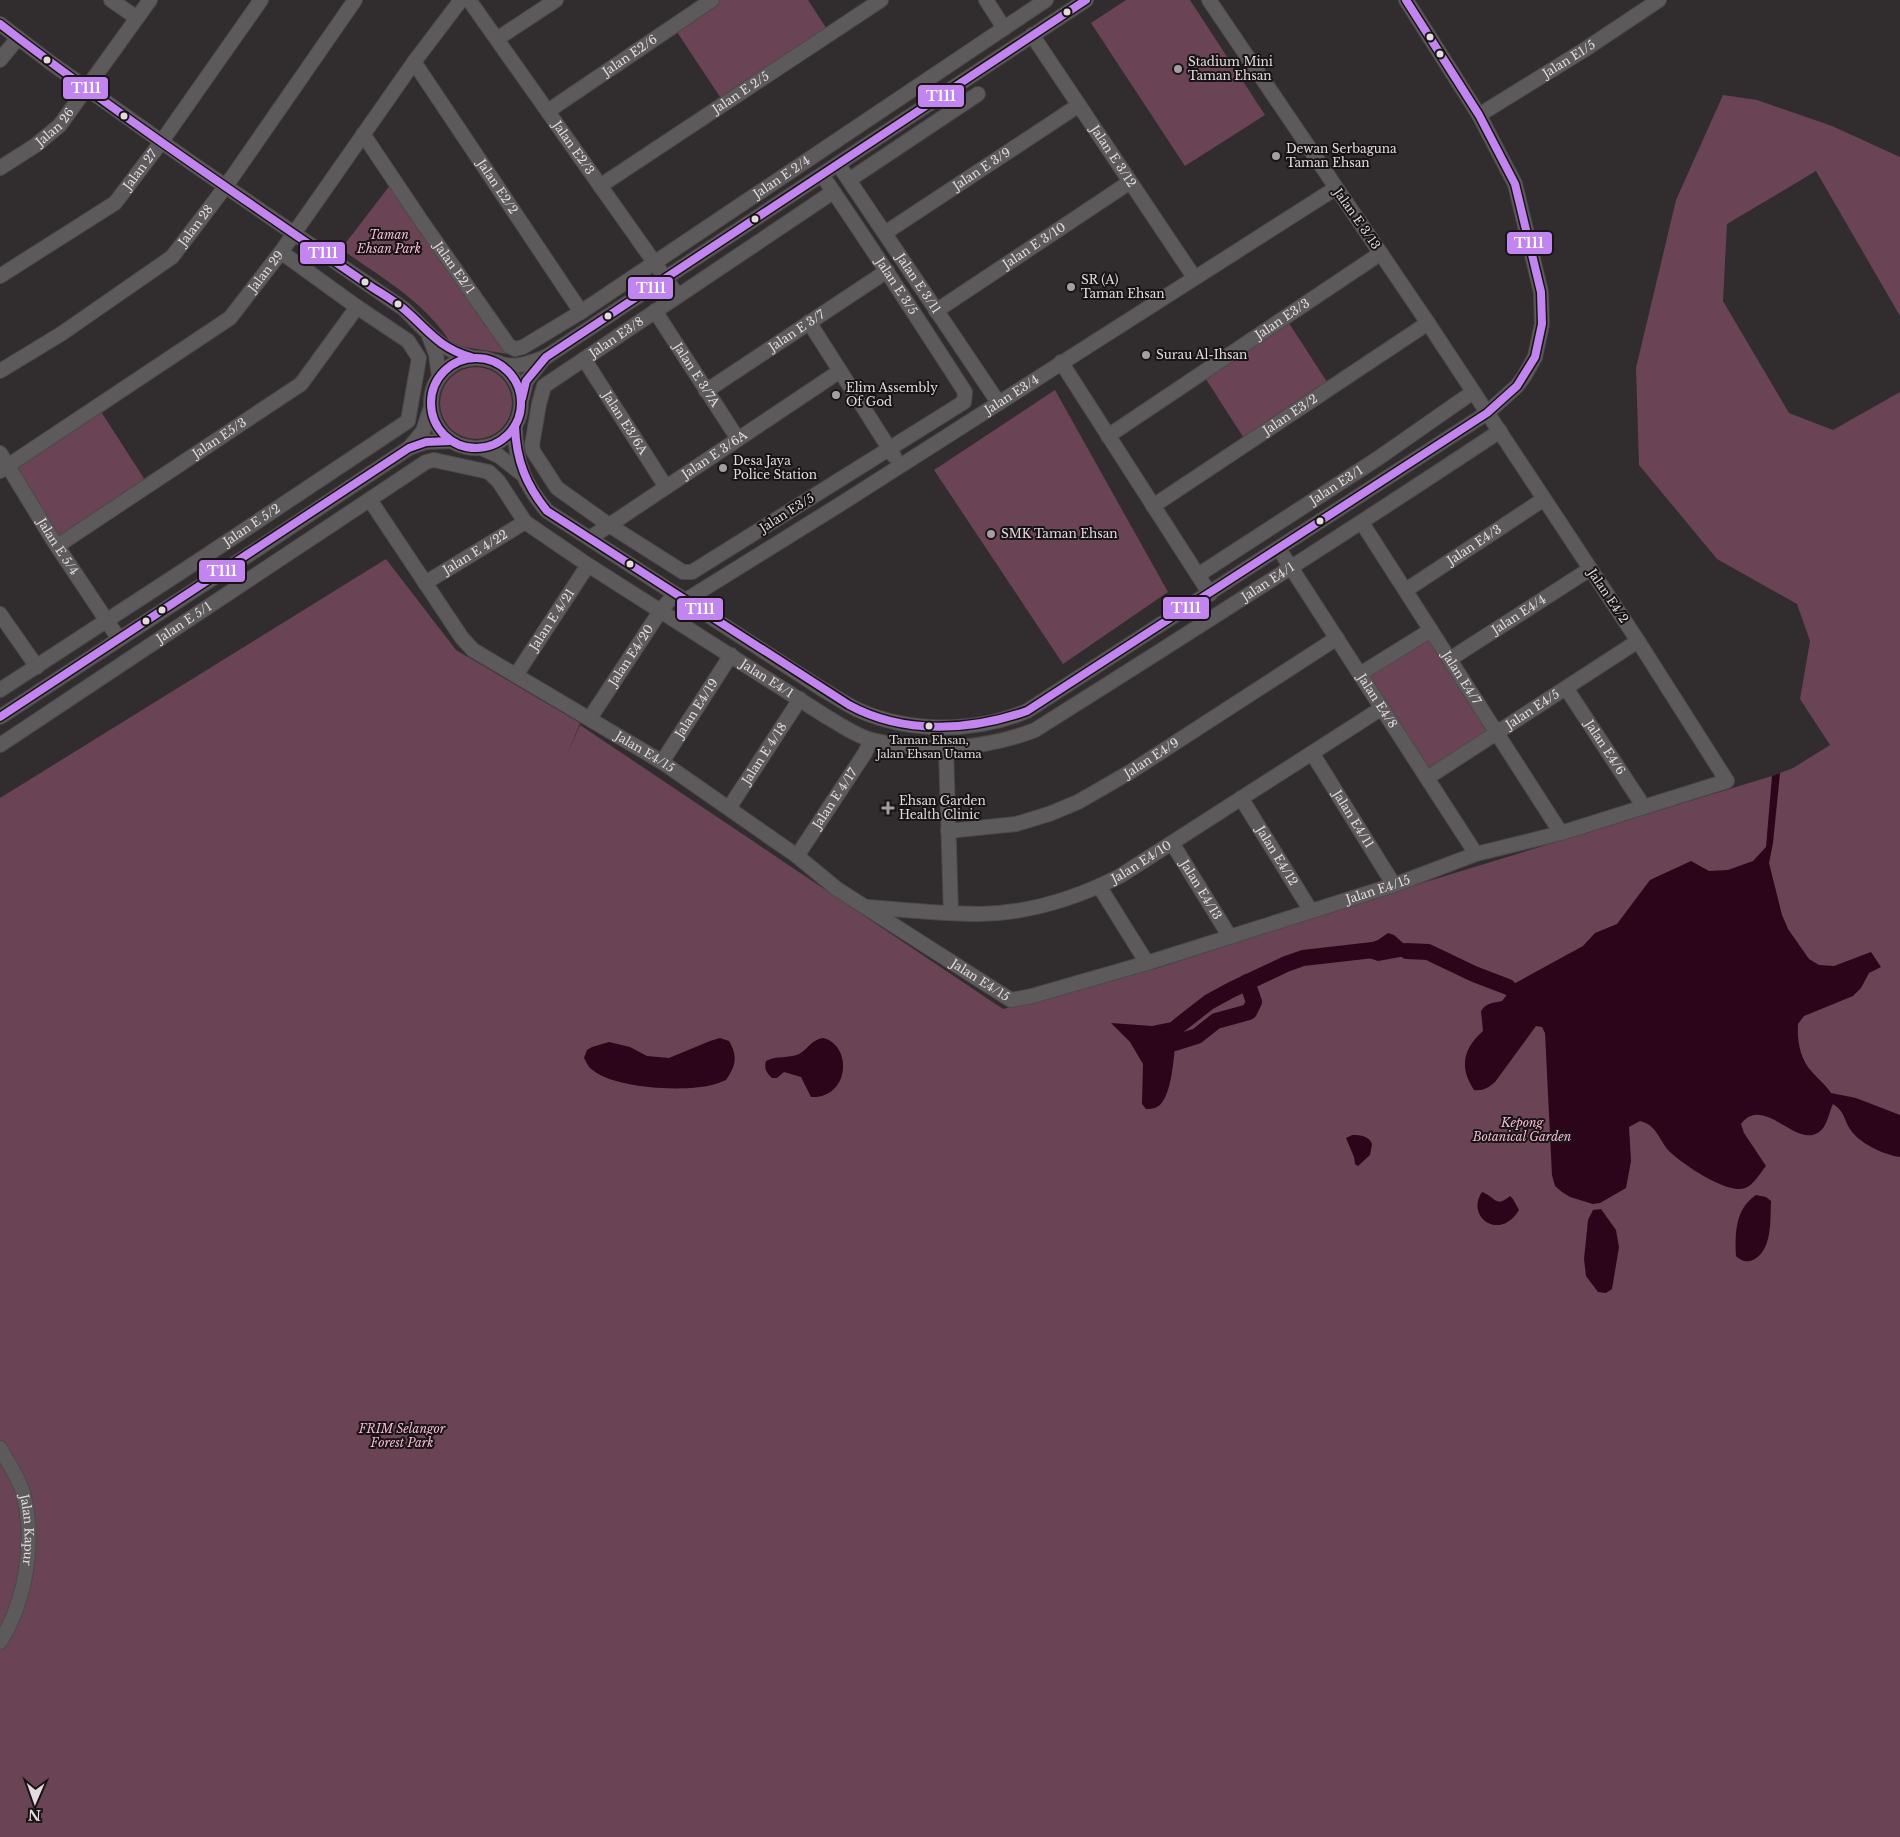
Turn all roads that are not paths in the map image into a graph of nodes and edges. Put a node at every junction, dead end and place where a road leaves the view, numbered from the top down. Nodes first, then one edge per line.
1 (111, 0) edge
2 (150, 0) edge
3 (261, 0) edge
4 (355, 0) edge
5 (461, 0) edge
6 (469, 0) edge
7 (556, 0) edge
8 (712, 0) edge
9 (881, 0) edge
10 (986, 0) edge
11 (1046, 0) edge
12 (1086, 0) edge
13 (1209, 0) edge
14 (1406, 0) edge
15 (1659, 0) edge
16 (137, 18) junction
17 (0, 24) edge
18 (1004, 28) junction
19 (1032, 36) junction
20 (18, 38) junction
21 (498, 39) junction
22 (0, 60) edge
23 (414, 62) junction
24 (86, 87) junction
25 (978, 94) dead end
26 (1079, 105) junction
27 (548, 111) junction
28 (1479, 115) junction
29 (363, 134) junction
30 (162, 141) junction
31 (838, 164) junction
32 (0, 168) edge
33 (822, 175) junction
34 (849, 180) junction
35 (1130, 182) junction
36 (226, 186) junction
37 (600, 186) junction
38 (1336, 188) junction
39 (834, 192) junction
40 (294, 233) junction
41 (885, 234) junction
42 (281, 252) junction
43 (1381, 253) junction
44 (653, 262) junction
45 (887, 271) junction
46 (0, 276) edge
47 (664, 278) junction
48 (1194, 278) junction
49 (678, 296) junction
50 (357, 307) junction
51 (655, 311) junction
52 (936, 311) junction
53 (581, 312) junction
54 (809, 322) junction
55 (1428, 323) junction
56 (429, 335) junction
57 (515, 349) joint
58 (546, 357) junction
59 (471, 358) junction
60 (584, 359) junction
61 (496, 362) junction
62 (1061, 362) junction
63 (840, 370) junction
64 (0, 371) edge
65 (438, 377) junction
66 (706, 391) junction
67 (1473, 392) junction
68 (522, 398) junction
69 (964, 402) joint
70 (998, 402) junction
71 (431, 407) junction
72 (1487, 413) junction
73 (515, 426) junction
74 (1500, 432) junction
75 (1108, 436) junction
76 (738, 439) junction
77 (450, 441) junction
78 (409, 448) junction
79 (481, 448) junction
80 (890, 449) junction
81 (0, 452) edge
82 (900, 464) junction
83 (3, 469) edge
84 (522, 474) junction
85 (666, 487) junction
86 (1544, 499) junction
87 (370, 500) junction
88 (1153, 506) junction
89 (525, 522) junction
90 (1362, 523) junction
91 (609, 525) junction
92 (590, 538) junction
93 (57, 546) junction
94 (262, 546) junction
95 (1279, 549) junction
96 (274, 562) junction
97 (588, 565) junction
98 (1291, 568) junction
99 (1590, 569) junction
100 (1198, 575) junction
101 (425, 583) junction
102 (1406, 590) junction
103 (1210, 594) junction
104 (681, 597) junction
105 (661, 610) junction
106 (0, 614) edge
107 (106, 621) junction
108 (1431, 630) junction
109 (1337, 638) junction
110 (119, 639) junction
111 (1638, 641) junction
112 (731, 656) junction
113 (1450, 659) junction
114 (37, 667) junction
115 (1360, 674) junction
116 (516, 675) junction
117 (1566, 688) junction
118 (0, 690) edge
119 (800, 700) junction
120 (1382, 708) junction
121 (1027, 711) junction
122 (0, 717) edge
123 (590, 718) junction
124 (1035, 730) junction
125 (1496, 733) junction
126 (871, 740) junction
127 (0, 745) edge
128 (946, 749) junction
129 (1312, 753) junction
130 (662, 762) junction
131 (1427, 778) junction
132 (1727, 781) joint
133 (1241, 798) junction
134 (1644, 807) junction
135 (728, 808) junction
136 (948, 831) junction
137 (1560, 833) junction
138 (1172, 843) junction
139 (1476, 854) junction
140 (798, 856) junction
141 (1394, 885) junction
142 (1100, 886) junction
143 (866, 907) junction
144 (1311, 911) junction
145 (951, 913) junction
146 (1230, 937) junction
147 (1147, 963) junction
148 (0, 1448) edge
149 (0, 1642) edge

1 - 16 street
2 - 16 street, Jalan 26
3 - 30 street, Jalan 27
4 - 36 street, Jalan 28
5 - 23 street, Jalan 29
6 - 21 street, Jalan E2/3
7 - 21 street
8 - 27 street, Jalan E2/6
9 - 37 street, Jalan E 2/5
10 - 18 street
11 - 18 street, Jalan E 2/4
12 - 19 street
13 - 38 street, Jalan E 3/13
14 - 28 street
15 - 28 street, Jalan E1/5
16 - 24 street, Jalan 26
17 - 20 street
18 - 44 street, Jalan E 2/4
19 - 26 street, Jalan E 3/12
19 - 31 street
20 - 22 street
20 - 24 street
21 - 27 street, Jalan E2/3
23 - 29 street, Jalan 29
23 - 53 street, Jalan E2/2
24 - 30 street
24 - 32 street, Jalan 26
25 - 34 street
26 - 35 street, Jalan E 3/12
26 - 41 street, Jalan E 3/9
27 - 37 street, Jalan E2/3
28 - 72 street
29 - 40 street, Jalan 29
29 - 57 street, Jalan E2/1
30 - 36 street
30 - 46 street, Jalan 27
31 - 33 street
31 - 34 street, Jalan E 3/11
33 - 39 street, Jalan E 3/5
33 - 47 street
34 - 41 street, Jalan E 3/11
35 - 48 street, Jalan E 3/12
35 - 52 street, Jalan E 3/10
36 - 40 street
36 - 64 street, Jalan 28
37 - 44 street, Jalan E2/3
38 - 43 street, Jalan E 3/13
38 - 48 street, Jalan E3/4
39 - 45 street, Jalan E 3/5
39 - 49 street, Jalan E3/8
40 - 42 street, Jalan 29
40 - 56 street
41 - 52 street, Jalan E 3/11
42 - 50 street
42 - 83 street, Jalan 29
43 - 55 street, Jalan E 3/13
43 - 75 street, Jalan E3/3
44 - 47 street, Jalan E2/3
44 - 53 street, Jalan E 2/4
45 - 54 street, Jalan E 3/7
45 - 69 street, Jalan E 3/5
47 - 49 street, Jalan E2/3
47 - 58 street
48 - 62 street, Jalan E3/4
49 - 51 street, Jalan E3/8
50 - 93 street, Jalan E5/3
50 - 107 street, Jalan E 5/2
51 - 60 street, Jalan E3/8
51 - 66 street, Jalan E 3/7A
52 - 70 street, Jalan E 3/11
53 - 57 street, Jalan E 2/4
54 - 63 street
54 - 66 street, Jalan E 3/7
55 - 67 street, Jalan E 3/13
55 - 88 street, Jalan E3/2
56 - 59 street
56 - 65 street
58 - 61 street
58 - 68 street
59 - 61 street
59 - 65 street
60 - 85 street, Jalan E3/6A
60 - 91 street, Jalan E3/8
61 - 68 street
62 - 70 street, Jalan E3/4
62 - 75 street
63 - 76 street, Jalan E 3/6A
63 - 80 street
65 - 71 street
66 - 76 street, Jalan E 3/7A
67 - 72 street, Jalan E 3/13
67 - 100 street, Jalan E3/1
68 - 73 street
69 - 80 street, Jalan E3/5
70 - 82 street, Jalan E3/4
71 - 77 street
71 - 78 street
72 - 74 street, Jalan E4/2
72 - 95 street
73 - 79 street
73 - 84 street
74 - 86 street, Jalan E4/2
74 - 90 street, Jalan E4/1
75 - 88 street
76 - 85 street, Jalan E 3/6A
77 - 78 street
77 - 79 street
78 - 94 street
79 - 84 street
80 - 82 street
80 - 91 street, Jalan E3/5
81 - 83 street, Jalan E 5/4
82 - 104 street, Jalan E3/4
83 - 93 street, Jalan E 5/4
84 - 92 street
85 - 91 street, Jalan E 3/6A
86 - 99 street, Jalan E4/2
86 - 102 street, Jalan E4/3
87 - 89 street, Jalan E 5/1
87 - 96 street, Jalan E 5/1
87 - 101 street, Jalan E4/15
88 - 100 street
89 - 97 street, Jalan E4/1
89 - 101 street, Jalan E 4/22
90 - 98 street, Jalan E4/1
90 - 102 street, Jalan E4/7
91 - 92 street, Jalan E 3/6A
92 - 104 street
93 - 107 street, Jalan E 5/4
94 - 96 street
94 - 110 street
95 - 98 street, Jalan E4/8
95 - 103 street
96 - 127 street, Jalan E 5/1
97 - 105 street, Jalan E4/1
97 - 116 street, Jalan E 4/21
98 - 109 street, Jalan E4/8
98 - 124 street, Jalan E4/1
99 - 111 street, Jalan E4/2
99 - 113 street, Jalan E4/4
100 - 103 street
101 - 116 street, Jalan E4/15
102 - 108 street, Jalan E4/7
103 - 121 street
104 - 105 street, Jalan E4/20
104 - 121 street
105 - 112 street, Jalan E4/1
105 - 123 street, Jalan E4/20
106 - 114 street
107 - 110 street, Jalan E 5/4
107 - 114 street, Jalan E 5/2
108 - 113 street, Jalan E4/7
108 - 115 street
109 - 115 street, Jalan E4/8
109 - 136 street, Jalan E4/9
110 - 122 street
111 - 117 street, Jalan E4/5
111 - 132 street, Jalan E4/2
112 - 119 street, Jalan E4/1
112 - 130 street, Jalan E4/19
113 - 125 street, Jalan E4/7
114 - 118 street, Jalan E 5/2
115 - 120 street, Jalan E4/8
116 - 123 street, Jalan E4/15
117 - 125 street, Jalan E4/5
117 - 134 street, Jalan E4/6
119 - 126 street, Jalan E4/1
119 - 135 street, Jalan E 4/18
120 - 129 street, Jalan E4/10
120 - 131 street, Jalan E4/8
121 - 124 street
123 - 130 street, Jalan E4/15
124 - 128 street, Jalan E4/1
125 - 131 street, Jalan E4/5
125 - 137 street, Jalan E4/7
126 - 128 street, Jalan E4/1
126 - 140 street, Jalan E 4/17
128 - 136 street
129 - 133 street, Jalan E4/10
129 - 141 street, Jalan E4/11
130 - 135 street, Jalan E4/15
131 - 139 street, Jalan E4/8
132 - 134 street, Jalan E4/15
133 - 138 street, Jalan E4/10
133 - 144 street, Jalan E4/12
134 - 137 street, Jalan E4/15
135 - 140 street, Jalan E4/15
136 - 145 street
137 - 139 street, Jalan E4/15
138 - 142 street, Jalan E4/10
138 - 146 street, Jalan E4/13
139 - 141 street, Jalan E4/15
140 - 143 street, Jalan E4/15
141 - 144 street, Jalan E4/15
142 - 145 street, Jalan E4/10
142 - 147 street
143 - 145 street, Jalan E4/10
143 - 147 street, Jalan E4/15
144 - 146 street, Jalan E4/15
146 - 147 street, Jalan E4/15
148 - 149 street, Jalan Kapur

